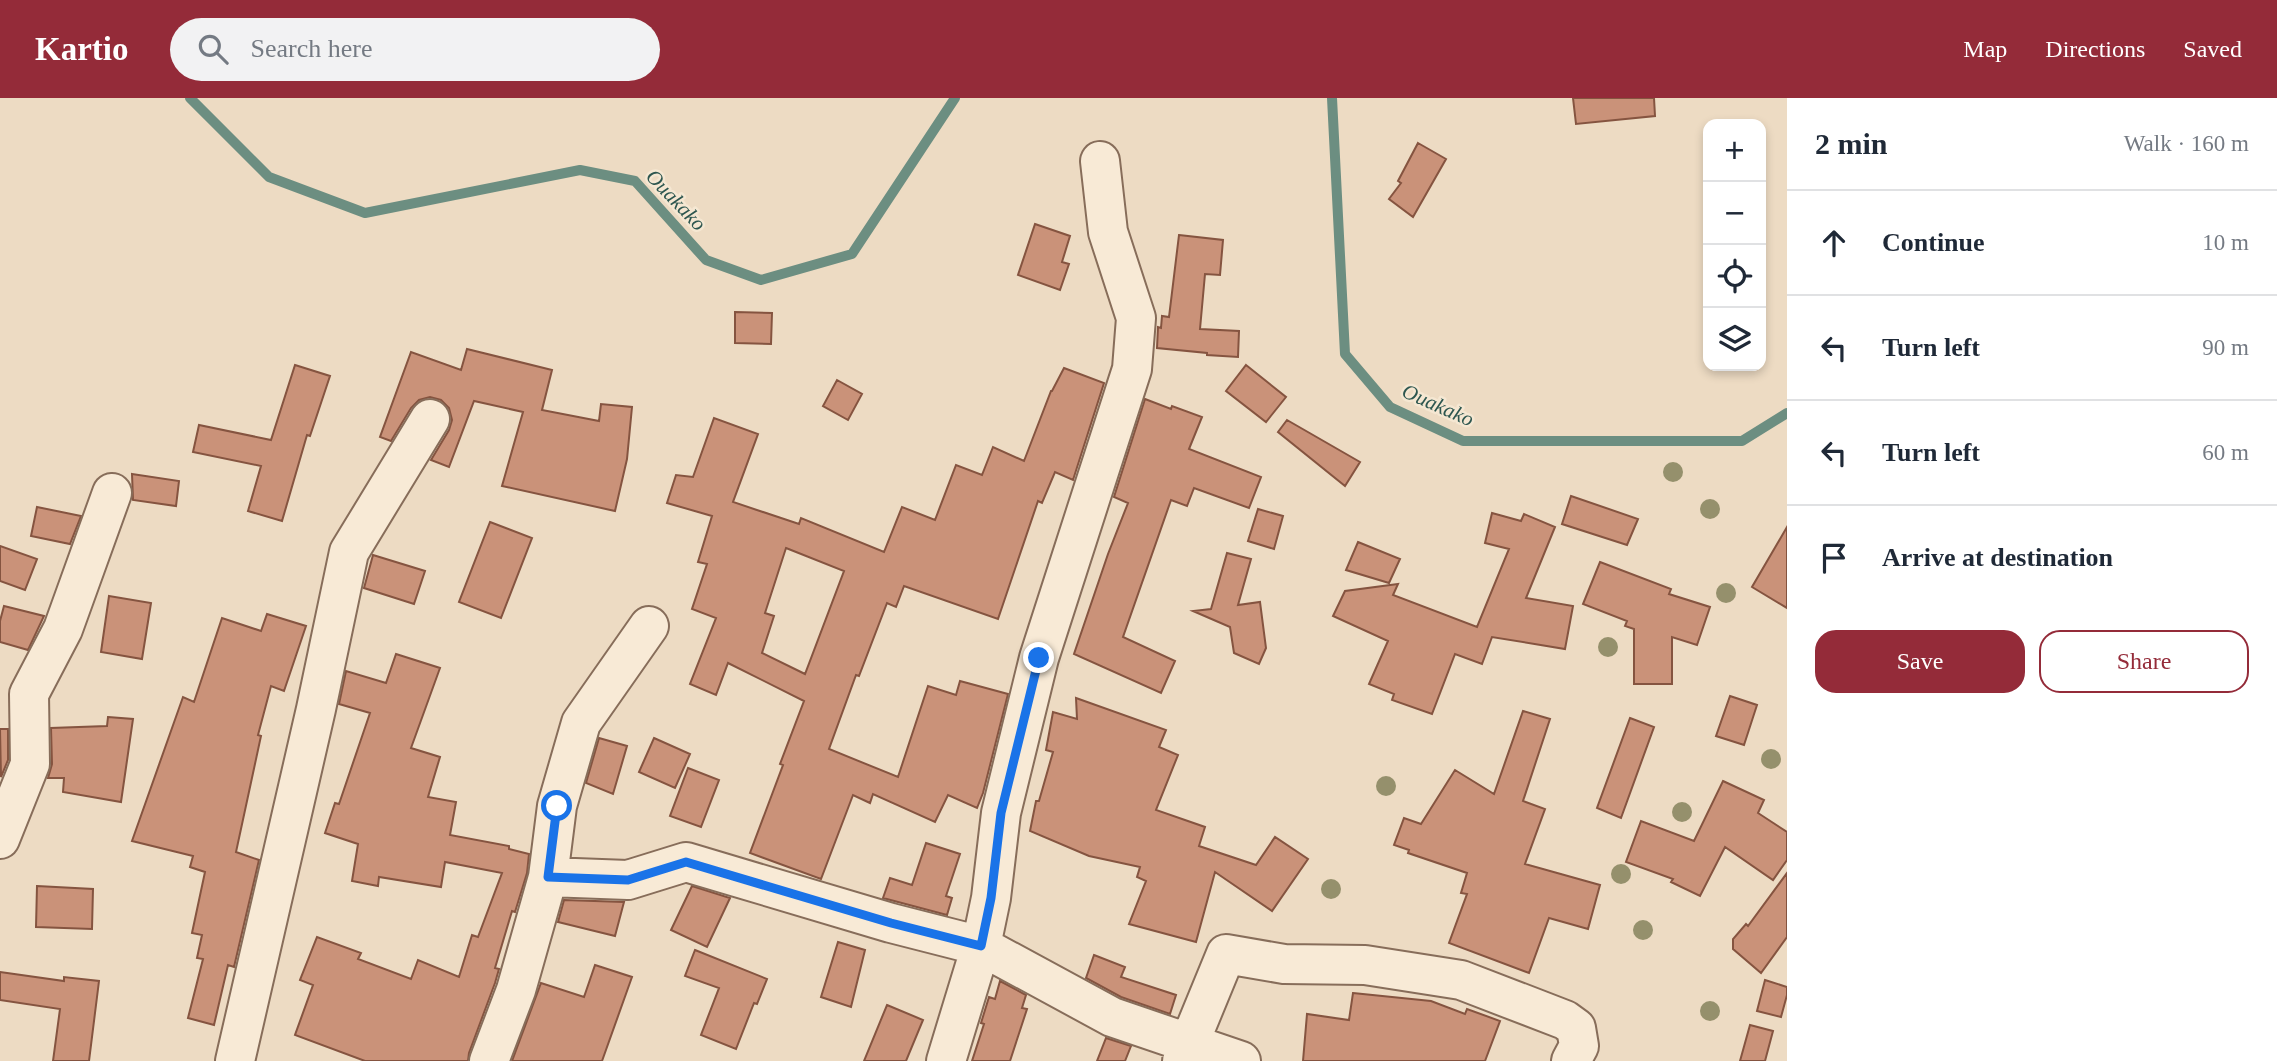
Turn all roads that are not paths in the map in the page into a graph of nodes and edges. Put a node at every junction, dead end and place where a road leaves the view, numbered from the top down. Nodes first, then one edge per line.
1 (1100, 161) dead end
2 (430, 419) dead end
3 (112, 493) dead end
4 (649, 626) dead end
5 (0, 839) edge
6 (548, 877) junction
7 (981, 946) junction
8 (1186, 1052) edge
9 (235, 1061) edge
10 (489, 1061) edge
11 (946, 1061) edge
12 (1241, 1061) edge
13 (1571, 1061) edge

1 - 7 street
2 - 9 street
3 - 5 street
4 - 6 street
6 - 7 street
6 - 10 street
7 - 8 street
7 - 11 street
8 - 12 street
8 - 13 street

